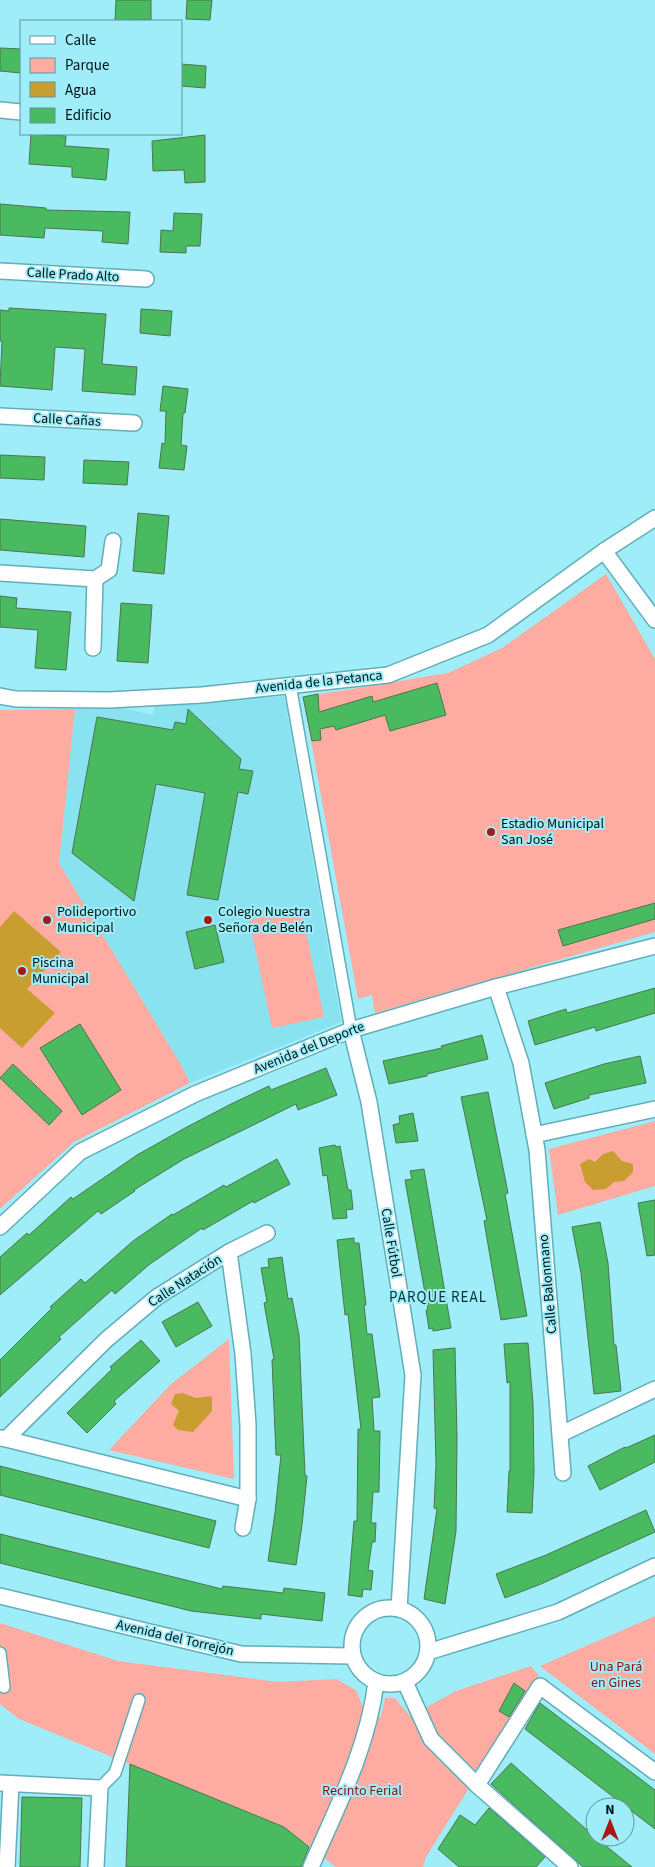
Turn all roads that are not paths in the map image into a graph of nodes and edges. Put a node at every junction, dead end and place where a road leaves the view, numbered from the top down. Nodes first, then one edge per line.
1 (0, 110) edge
2 (20, 112) edge
3 (0, 271) edge
4 (146, 279) dead end
5 (0, 416) edge
6 (134, 423) dead end
7 (655, 518) edge
8 (113, 541) dead end
9 (604, 551) junction
10 (0, 572) edge
11 (95, 578) junction
12 (655, 620) edge
13 (93, 648) dead end
14 (290, 685) junction
15 (0, 696) edge
16 (655, 946) edge
17 (496, 987) junction
18 (351, 1030) junction
19 (655, 1109) edge
20 (534, 1135) junction
21 (0, 1227) edge
22 (267, 1233) dead end
23 (229, 1252) junction
24 (655, 1389) edge
25 (561, 1434) junction
26 (3, 1439) edge
27 (563, 1473) dead end
28 (248, 1499) junction
29 (243, 1528) dead end
30 (655, 1566) edge
31 (0, 1596) edge
32 (399, 1609) junction
33 (428, 1652) junction
34 (0, 1653) edge
35 (352, 1656) junction
36 (376, 1682) junction
37 (405, 1682) junction
38 (4, 1687) dead end
39 (139, 1700) dead end
40 (655, 1772) edge
41 (6, 1784) edge
42 (477, 1785) junction
43 (100, 1788) junction
44 (7, 1867) edge
45 (96, 1867) edge
46 (311, 1867) edge
47 (570, 1867) edge

1 - 2 street
3 - 4 street, Calle Prado Alto
5 - 6 street, Calle Cañas
7 - 9 street, Avenida de la Petanca
8 - 11 street
9 - 12 street
9 - 14 street, Avenida de la Petanca
10 - 11 street
11 - 13 street
14 - 15 street, Avenida de la Petanca
14 - 18 street
16 - 17 street, Avenida del Deporte
17 - 18 street, Avenida del Deporte
17 - 20 street, Calle Balonmano
18 - 21 street, Avenida del Deporte
18 - 32 street, Calle Fútbol
19 - 20 street
20 - 25 street, Calle Balonmano
22 - 23 street
23 - 26 street, Calle Natación
23 - 28 street, Calle Natación
24 - 25 street
25 - 27 street, Calle Balonmano
26 - 28 street, Calle Natación
28 - 29 street, Calle Natación
30 - 33 street
31 - 35 street, Avenida del Torrejón
32 - 33 street
32 - 35 street
33 - 37 street
34 - 38 street
35 - 36 street
36 - 37 street
36 - 46 street
37 - 42 street
39 - 43 street
40 - 42 street
41 - 43 street
41 - 44 street
42 - 47 street
43 - 45 street

